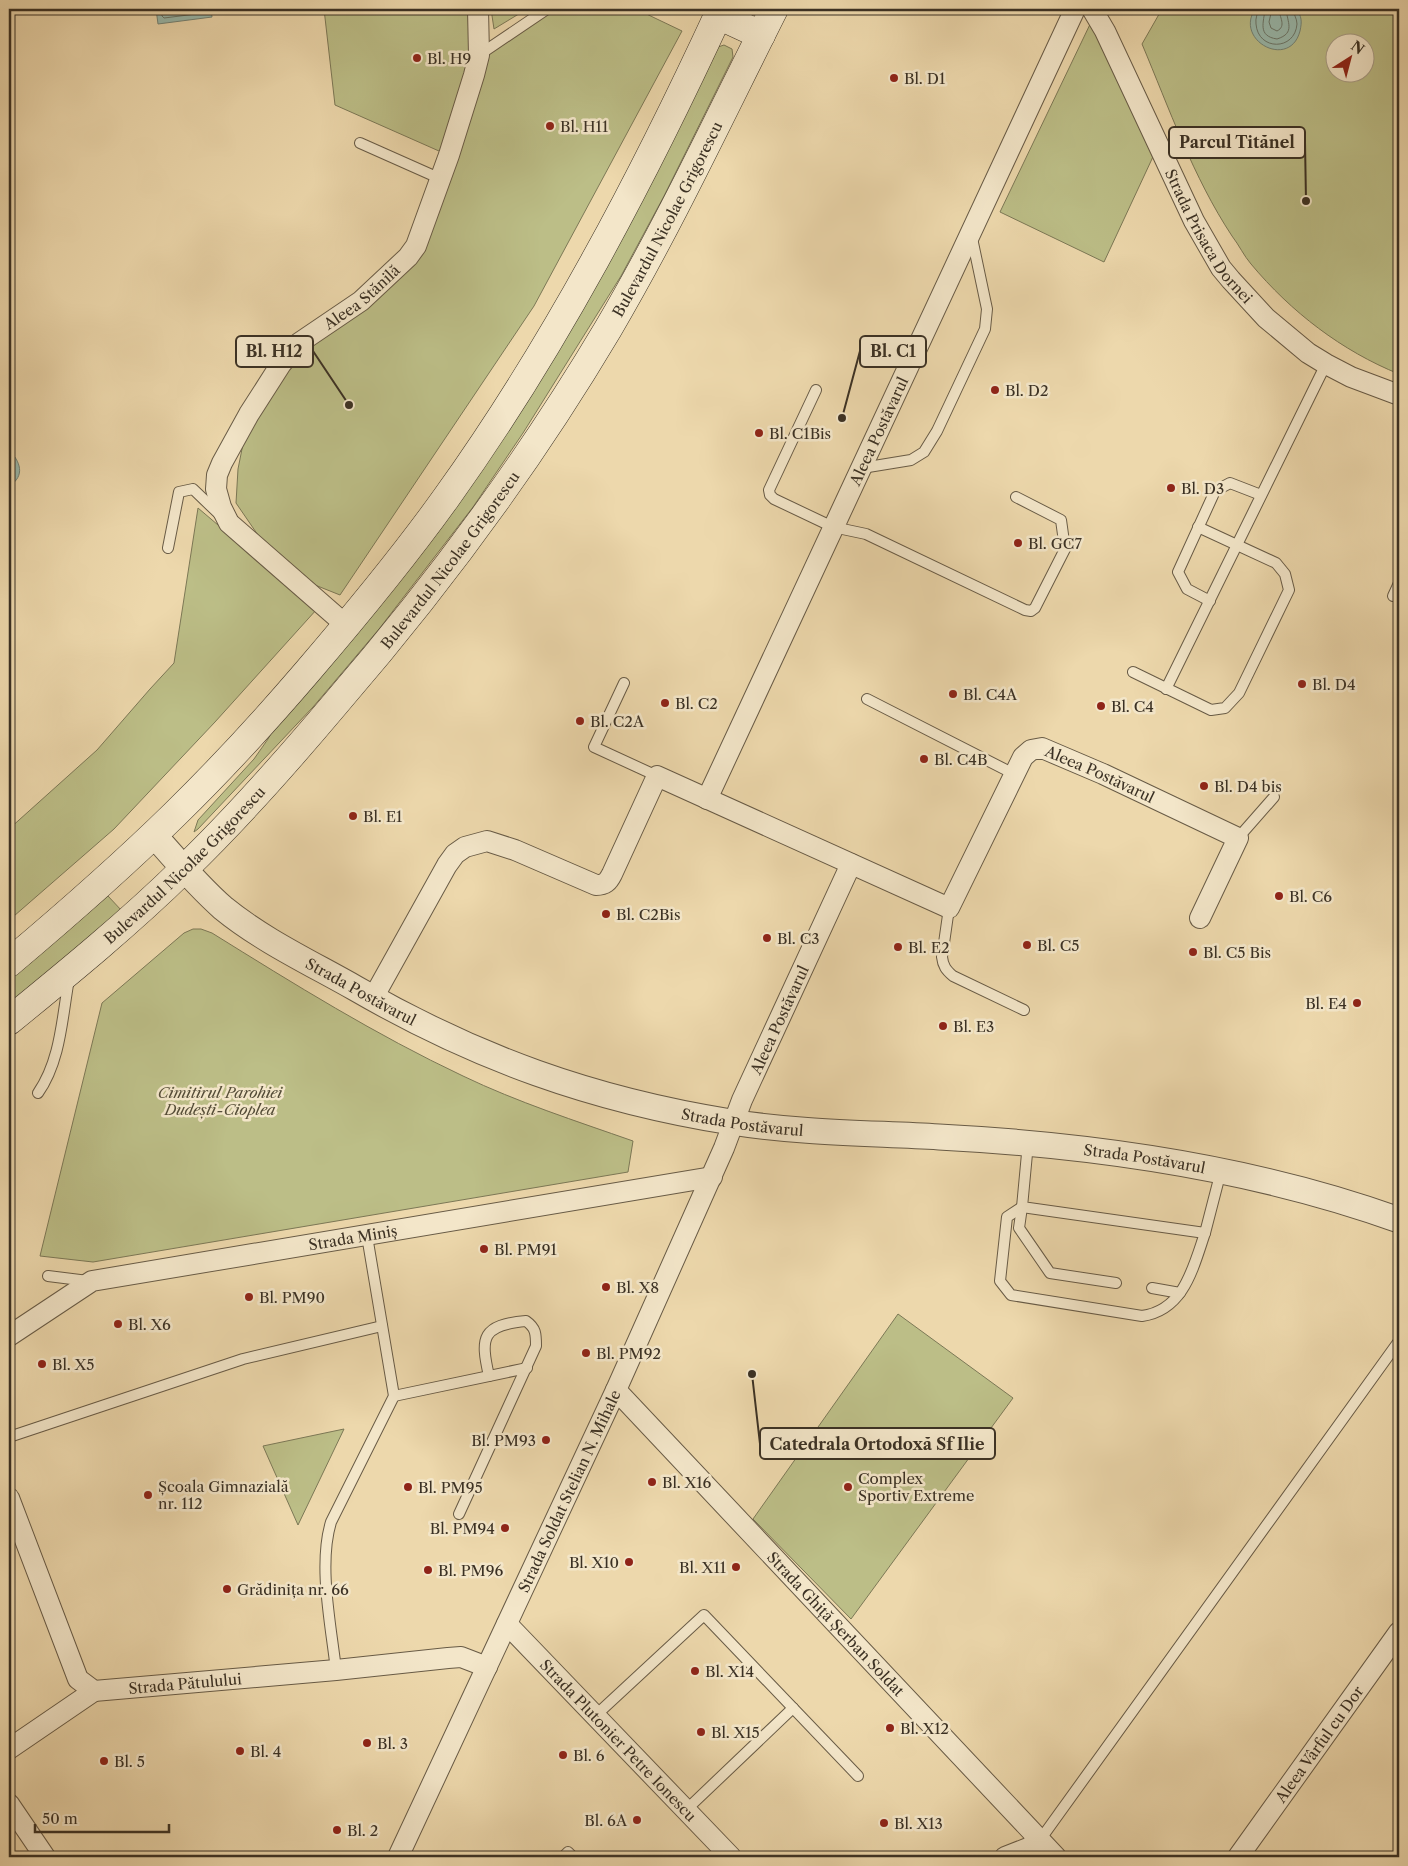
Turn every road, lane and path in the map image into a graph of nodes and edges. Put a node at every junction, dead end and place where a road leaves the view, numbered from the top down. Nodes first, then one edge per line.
1 (478, 9) edge
2 (547, 9) edge
3 (774, 9) edge
4 (1075, 9) edge
5 (1092, 9) edge
6 (715, 11) edge
7 (761, 35) junction
8 (479, 55) junction
9 (360, 143) dead end
10 (441, 179) junction
11 (970, 233) junction
12 (1326, 364) junction
13 (816, 390) dead end
14 (1399, 395) edge
15 (861, 468) junction
16 (1261, 495) junction
17 (1016, 497) dead end
18 (229, 523) junction
19 (833, 527) junction
20 (1198, 528) junction
21 (1238, 544) junction
22 (168, 548) dead end
23 (1399, 583) edge
24 (1393, 596) dead end
25 (1210, 600) junction
26 (347, 626) junction
27 (1133, 672) dead end
28 (624, 683) dead end
29 (1166, 689) junction
30 (867, 699) dead end
31 (1014, 774) junction
32 (657, 776) junction
33 (1274, 797) dead end
34 (707, 799) junction
35 (154, 835) junction
36 (1238, 838) junction
37 (851, 864) junction
38 (184, 869) junction
39 (949, 908) junction
40 (1200, 918) dead end
41 (9, 963) edge
42 (70, 971) junction
43 (373, 998) junction
44 (1024, 1010) dead end
45 (9, 1021) edge
46 (38, 1093) dead end
47 (734, 1122) junction
48 (1028, 1144) junction
49 (1221, 1171) junction
50 (712, 1177) junction
51 (1022, 1206) junction
52 (1399, 1220) edge
53 (1205, 1233) junction
54 (367, 1236) junction
55 (48, 1276) dead end
56 (92, 1281) junction
57 (1116, 1283) dead end
58 (1152, 1288) dead end
59 (1180, 1293) junction
60 (382, 1326) junction
61 (9, 1336) edge
62 (1399, 1342) edge
63 (527, 1368) junction
64 (489, 1376) junction
65 (616, 1390) junction
66 (394, 1396) junction
67 (9, 1437) edge
68 (9, 1498) edge
69 (458, 1514) dead end
70 (507, 1624) junction
71 (1399, 1632) edge
72 (487, 1667) junction
73 (336, 1670) junction
74 (94, 1691) junction
75 (793, 1708) junction
76 (595, 1716) junction
77 (9, 1748) edge
78 (858, 1776) dead end
79 (9, 1804) edge
80 (686, 1810) junction
81 (1040, 1840) junction
82 (406, 1853) edge
83 (45, 1857) edge
84 (563, 1857) edge
85 (573, 1857) edge
86 (731, 1857) edge
87 (1005, 1857) edge
88 (1056, 1857) edge
89 (1238, 1857) edge

1 - 8 street, Aleea Stănilă
2 - 8 lane
3 - 7 main road, Bulevardul Nicolae Grigorescu
4 - 11 street, Aleea Postăvarul
5 - 12 street, Strada Prisaca Dornei
6 - 7 main road
6 - 26 main road
7 - 38 main road, Bulevardul Nicolae Grigorescu
8 - 10 street, Aleea Stănilă
9 - 10 lane
10 - 18 street, Aleea Stănilă
11 - 15 street, Aleea Postăvarul
11 - 15 lane
12 - 14 street, Strada Prisaca Dornei
12 - 16 lane
13 - 19 lane
15 - 19 street, Aleea Postăvarul
16 - 20 lane
16 - 21 lane
17 - 19 lane
18 - 22 lane
18 - 26 street, Aleea Stănilă
19 - 34 street, Aleea Postăvarul
20 - 21 lane
20 - 25 lane
21 - 25 lane
21 - 29 lane
23 - 24 lane
25 - 29 lane
26 - 35 main road
27 - 29 lane
28 - 32 lane
30 - 31 lane
31 - 36 street, Aleea Postăvarul
31 - 39 street, Aleea Postăvarul
32 - 34 street
32 - 43 street
33 - 36 lane
34 - 37 street
35 - 38 street, Strada Postăvarul
35 - 41 main road
36 - 40 street
37 - 39 street
37 - 47 street, Aleea Postăvarul
38 - 42 main road, Bulevardul Nicolae Grigorescu
38 - 43 street, Strada Postăvarul
39 - 44 lane
42 - 45 main road, Bulevardul Nicolae Grigorescu
42 - 46 lane
43 - 47 street, Strada Postăvarul
47 - 48 street, Strada Postăvarul
47 - 50 street, Strada Soldat Stelian N. Mihale
48 - 49 street, Strada Postăvarul
48 - 51 lane
49 - 52 street, Strada Postăvarul
49 - 53 lane
50 - 54 street, Strada Miniș
50 - 65 street, Strada Soldat Stelian N. Mihale
51 - 53 lane
51 - 57 lane
51 - 59 lane
53 - 59 lane
54 - 56 street, Strada Miniș
54 - 60 lane
55 - 56 lane
56 - 61 street, Strada Miniș
58 - 59 lane
60 - 66 lane
60 - 67 lane
62 - 81 lane
63 - 64 lane
63 - 64 lane
63 - 69 lane
64 - 66 lane
65 - 70 street, Strada Soldat Stelian N. Mihale
65 - 81 street, Strada Ghiță Șerban Soldat
66 - 73 lane
68 - 74 street
70 - 72 street, Strada Soldat Stelian N. Mihale
70 - 76 street, Strada Plutonier Petre Ionescu
71 - 89 street, Aleea Vârful cu Dor
72 - 73 street, Strada Pătulului
72 - 82 street, Strada Soldat Stelian N. Mihale
73 - 74 street, Strada Pătulului
74 - 77 street
75 - 76 lane
75 - 78 lane
75 - 80 lane
76 - 80 street, Strada Plutonier Petre Ionescu
79 - 83 street
80 - 86 street, Strada Plutonier Petre Ionescu
81 - 87 street
81 - 88 street, Strada Ghiță Șerban Soldat
84 - 85 lane

